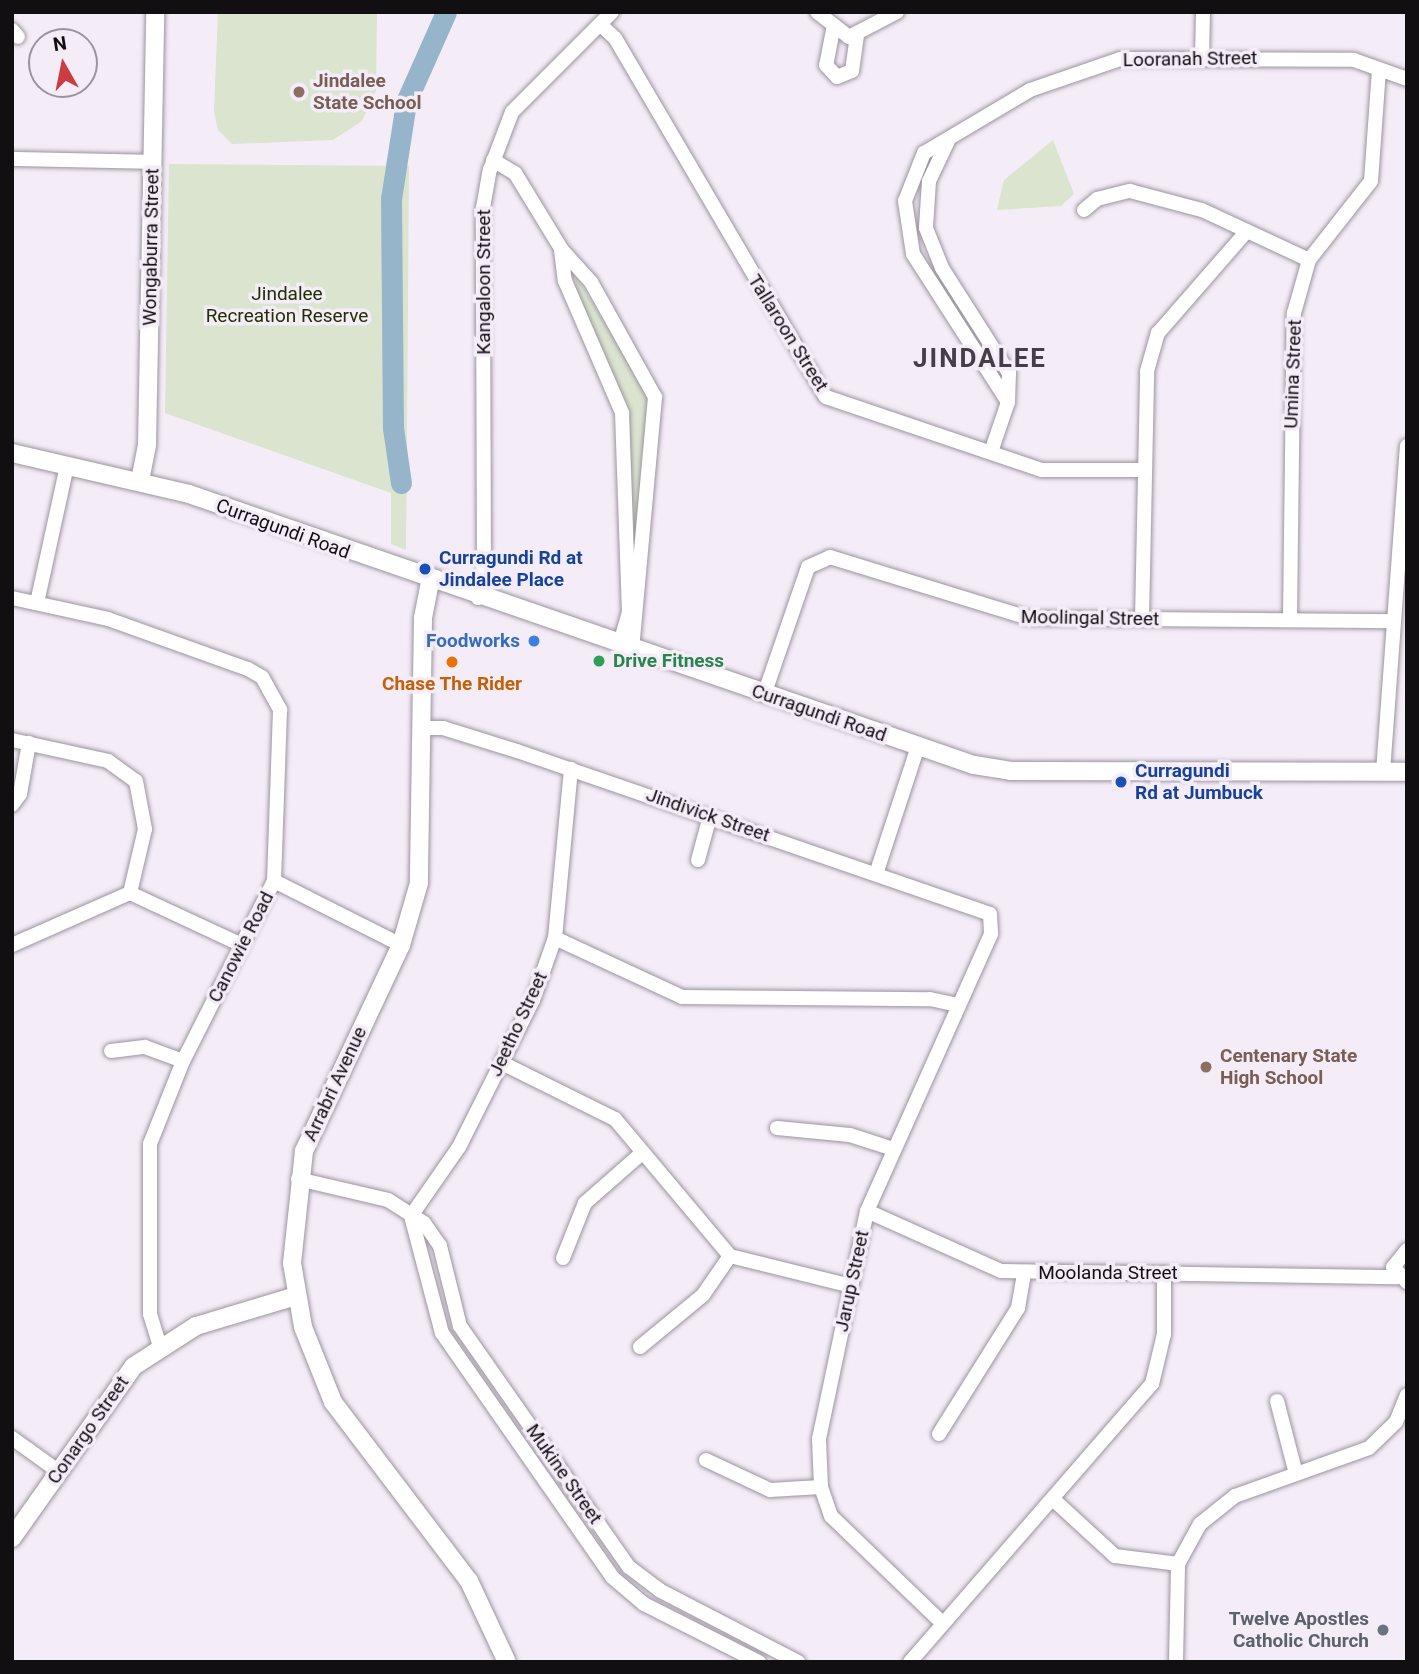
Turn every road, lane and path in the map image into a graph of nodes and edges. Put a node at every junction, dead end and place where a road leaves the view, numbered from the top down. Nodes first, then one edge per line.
1 (155, 12) edge
2 (612, 12) edge
3 (817, 12) edge
4 (897, 12) edge
5 (1203, 12) edge
6 (601, 26) junction
7 (832, 30) junction
8 (857, 36) junction
9 (1202, 59) junction
10 (1379, 69) junction
11 (1407, 79) edge
12 (948, 141) junction
13 (12, 159) edge
14 (493, 160) junction
15 (152, 162) junction
16 (1084, 210) dead end
17 (1246, 232) junction
18 (559, 245) junction
19 (1309, 260) junction
20 (1008, 402) junction
21 (1407, 446) edge
22 (991, 452) junction
23 (12, 453) edge
24 (66, 465) junction
25 (1142, 470) junction
26 (140, 481) junction
27 (430, 582) junction
28 (12, 598) edge
29 (478, 598) junction
30 (37, 603) junction
31 (1290, 619) junction
32 (1142, 620) junction
33 (1393, 621) junction
34 (626, 648) junction
35 (764, 695) junction
36 (422, 728) junction
37 (12, 740) edge
38 (29, 743) junction
39 (918, 746) junction
40 (571, 769) junction
41 (1383, 772) junction
42 (1407, 772) edge
43 (12, 806) edge
44 (710, 816) junction
45 (698, 860) dead end
46 (877, 871) junction
47 (274, 881) junction
48 (130, 893) junction
49 (990, 914) joint
50 (555, 938) junction
51 (12, 945) edge
52 (242, 945) junction
53 (401, 945) junction
54 (958, 1005) junction
55 (111, 1051) dead end
56 (183, 1060) junction
57 (502, 1063) junction
58 (778, 1128) dead end
59 (893, 1149) junction
60 (643, 1152) junction
61 (298, 1179) junction
62 (867, 1211) junction
63 (411, 1216) junction
64 (1407, 1250) edge
65 (730, 1256) junction
66 (563, 1258) dead end
67 (1394, 1261) junction
68 (1024, 1273) junction
69 (1164, 1273) junction
70 (1362, 1274) junction
71 (1402, 1280) edge
72 (851, 1286) junction
73 (296, 1296) junction
74 (160, 1346) junction
75 (640, 1347) dead end
76 (1407, 1395) edge
77 (1276, 1401) dead end
78 (939, 1434) dead end
79 (12, 1438) edge
80 (706, 1460) dead end
81 (58, 1471) junction
82 (1296, 1474) junction
83 (821, 1487) junction
84 (1055, 1501) junction
85 (12, 1538) edge
86 (1178, 1564) junction
87 (942, 1623) junction
88 (507, 1662) edge
89 (760, 1662) edge
90 (798, 1662) edge
91 (910, 1662) edge
92 (1175, 1662) edge

1 - 15 street, Wongaburra Street
2 - 6 street, Kangaloon Street
3 - 7 street
4 - 8 street
5 - 9 street
6 - 14 street, Kangaloon Street
6 - 22 street, Tallaroon Street
7 - 8 street
7 - 8 street
9 - 10 street, Looranah Street
9 - 12 street, Looranah Street
10 - 11 street, Looranah Street
10 - 19 street, Umina Street
12 - 20 street
12 - 20 street, Looranah Street
13 - 15 street
14 - 18 street
14 - 29 street, Kangaloon Street
15 - 26 street, Wongaburra Street
16 - 17 street
17 - 19 street
17 - 25 street
18 - 34 street
18 - 34 street
19 - 31 street, Umina Street
20 - 22 street
21 - 33 street
22 - 25 street, Tallaroon Street
23 - 24 street, Curragundi Road
24 - 26 street, Curragundi Road
24 - 30 street
25 - 32 street
26 - 27 street, Curragundi Road
27 - 29 street, Curragundi Road
27 - 36 street, Arrabri Avenue
28 - 30 street, Canowie Road
29 - 34 street, Curragundi Road
30 - 47 street, Canowie Road
31 - 32 street, Moolingal Street
31 - 33 street, Moolingal Street
32 - 35 street, Moolingal Street
33 - 41 street
34 - 35 street, Curragundi Road
35 - 39 street, Curragundi Road
36 - 40 street, Jindivick Street
36 - 53 street, Arrabri Avenue
37 - 38 street
38 - 43 street
38 - 48 street
39 - 41 street, Curragundi Road
39 - 46 street
40 - 44 street, Jindivick Street
40 - 50 street, Jeetho Street
41 - 42 street, Curragundi Road
44 - 45 street
44 - 46 street, Jindivick Street
46 - 49 street, Jindivick Street
47 - 52 street, Canowie Road
47 - 53 street
48 - 51 street
48 - 52 street
49 - 54 street, Jarup Street
50 - 54 street
50 - 57 street, Jeetho Street
52 - 56 street, Canowie Road
53 - 61 street, Arrabri Avenue
54 - 59 street, Jarup Street
55 - 56 street
56 - 74 street, Canowie Road
57 - 60 street
57 - 63 street, Jeetho Street
58 - 59 street
59 - 62 street, Jarup Street
60 - 65 street
60 - 66 street
61 - 63 street, Mukine Street
61 - 73 street, Arrabri Avenue
62 - 68 street, Moolanda Street
62 - 72 street, Jarup Street
63 - 89 street, Mukine Street
63 - 90 street, Mukine Street
64 - 67 street, Moolanda Street
65 - 72 street
65 - 75 street
67 - 70 street, Moolanda Street
67 - 71 street
68 - 69 street, Moolanda Street
68 - 78 street
69 - 70 street, Moolanda Street
69 - 84 street
70 - 71 street, Moolanda Street
72 - 83 street, Jarup Street
73 - 74 street, Conargo Street
73 - 88 street, Arrabri Avenue
74 - 81 street, Conargo Street
76 - 82 street
77 - 82 street
79 - 81 street
80 - 83 street
81 - 85 street, Conargo Street
82 - 86 street
83 - 87 street, Jarup Street
84 - 86 street
84 - 87 street
86 - 92 street
87 - 91 street

